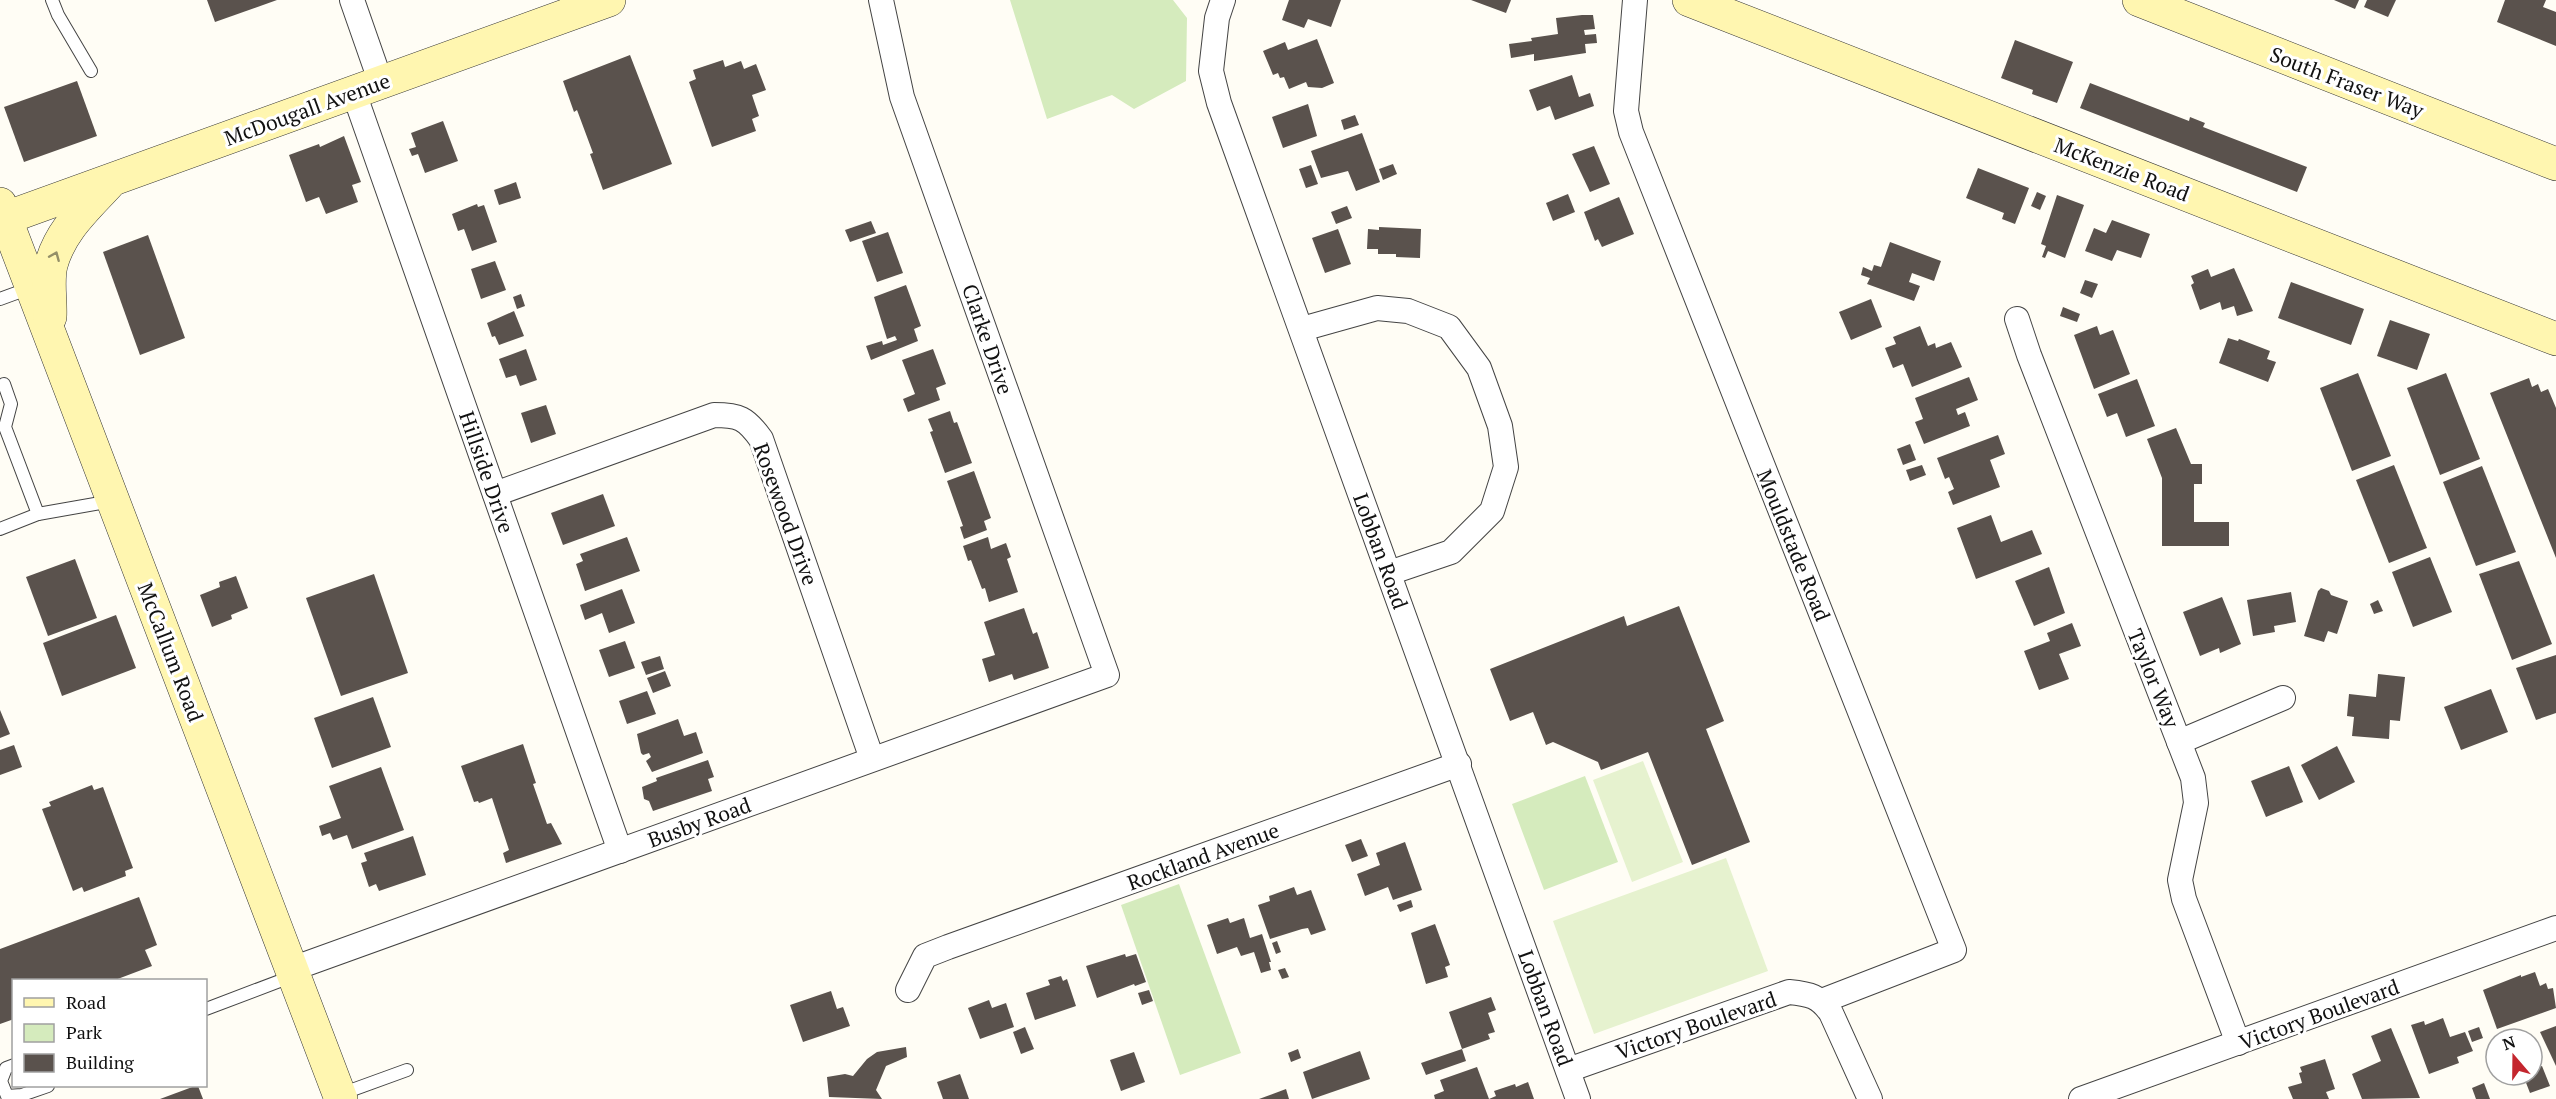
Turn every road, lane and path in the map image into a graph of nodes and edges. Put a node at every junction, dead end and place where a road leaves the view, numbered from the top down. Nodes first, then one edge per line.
1 (52, 0) edge
2 (352, 0) edge
3 (609, 0) edge
4 (881, 0) edge
5 (1223, 0) edge
6 (1635, 0) edge
7 (1689, 0) edge
8 (2139, 0) edge
9 (91, 71) dead end
10 (367, 88) junction
11 (2556, 164) edge
12 (113, 179) junction
13 (2, 214) edge
14 (32, 287) junction
15 (0, 299) edge
16 (2017, 319) dead end
17 (1302, 329) junction
18 (50, 334) junction
19 (2556, 339) edge
20 (4, 384) dead end
21 (495, 494) junction
22 (113, 501) junction
23 (38, 514) junction
24 (0, 529) edge
25 (1389, 573) junction
26 (1107, 675) joint
27 (2283, 698) dead end
28 (2179, 742) junction
29 (872, 759) junction
30 (1459, 764) junction
31 (620, 851) junction
32 (2556, 928) edge
33 (293, 973) junction
34 (912, 984) dead end
35 (1822, 1001) junction
36 (207, 1009) edge
37 (2238, 1043) junction
38 (12, 1066) edge
39 (407, 1070) dead end
40 (1568, 1070) junction
41 (45, 1087) edge
42 (341, 1097) edge
43 (1578, 1099) edge
44 (1870, 1099) edge
45 (2081, 1099) edge

1 - 9 lane
2 - 10 street, Hillside Drive
3 - 10 main road, McDougall Avenue
4 - 26 street, Clarke Drive
5 - 17 street, Lobban Road
6 - 35 street, Mouldstade Road
7 - 19 main road, McKenzie Road
8 - 11 main road, South Fraser Way
10 - 12 main road, McDougall Avenue
10 - 21 street, Hillside Drive
12 - 13 main road, McDougall Avenue
18 -> 12 main road
13 - 14 main road, McCallum Road
14 - 15 lane
14 - 18 main road, McCallum Road
16 - 28 street, Taylor Way
17 - 25 street, Lobban Road
17 - 25 street
18 - 22 main road, McCallum Road
20 - 23 lane
21 - 29 street, Rosewood Drive
21 - 31 street, Hillside Drive
22 - 23 lane
22 - 33 main road, McCallum Road
23 - 24 lane
25 - 30 street, Lobban Road
26 - 29 street, Busby Road
27 - 28 street
28 - 37 street, Taylor Way
29 - 31 street, Busby Road
30 - 34 street, Rockland Avenue
30 - 40 street, Lobban Road
31 - 33 street, Busby Road
32 - 37 street, Victory Boulevard
33 - 36 lane
33 - 42 main road, McCallum Road
35 - 40 street, Victory Boulevard
35 - 44 street
37 - 45 street, Victory Boulevard
38 - 41 lane
39 - 42 lane
40 - 43 street, Lobban Road

